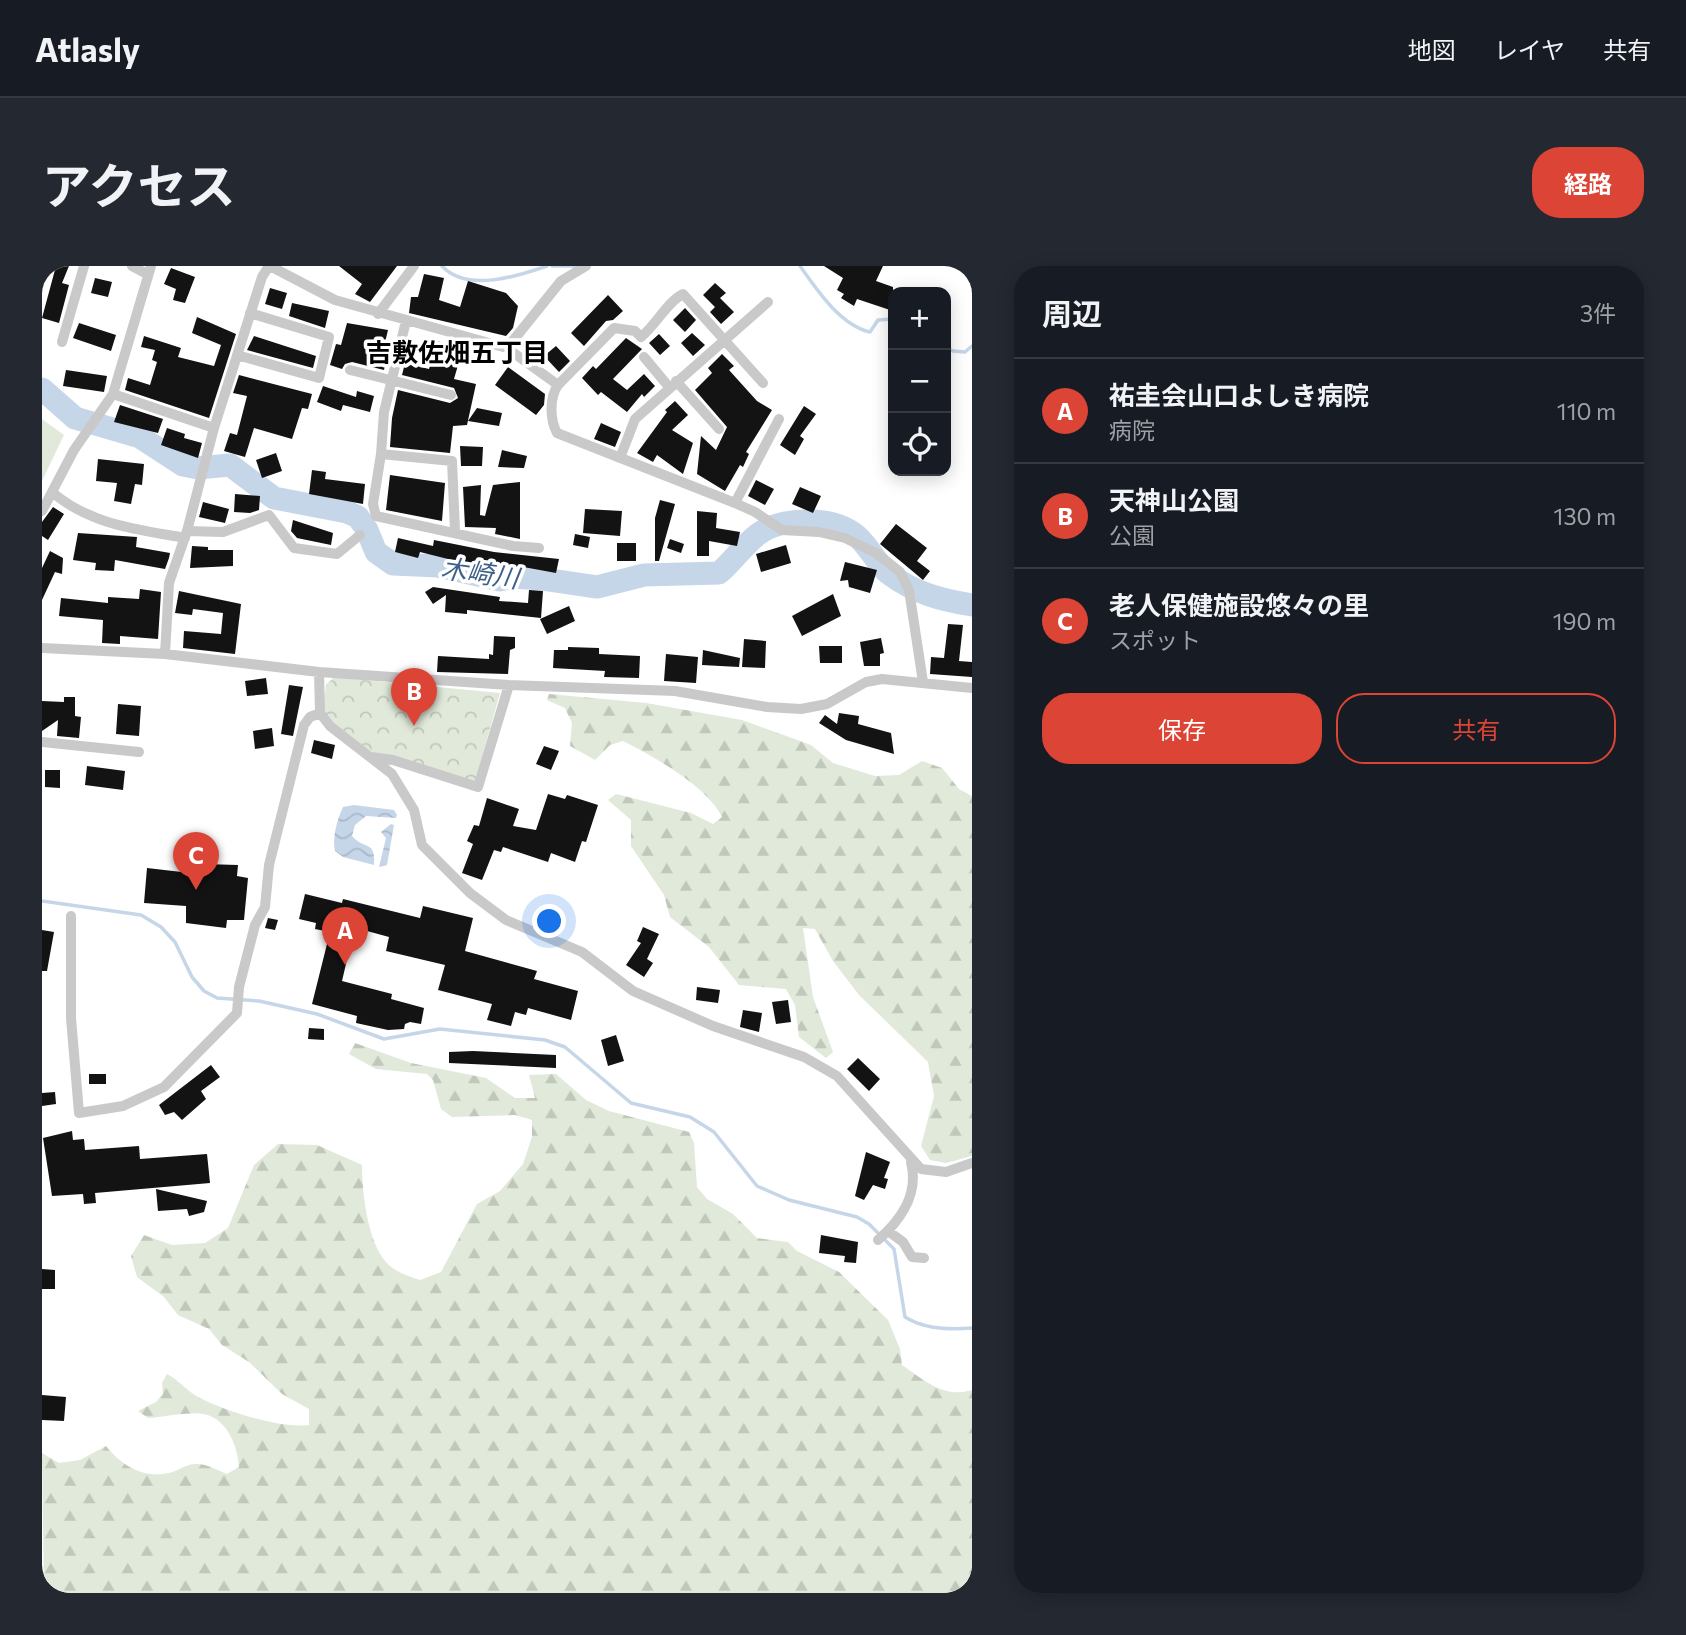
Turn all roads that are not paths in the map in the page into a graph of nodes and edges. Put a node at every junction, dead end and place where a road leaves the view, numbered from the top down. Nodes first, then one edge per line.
1 (84, 266) edge
2 (131, 266) edge
3 (269, 266) edge
4 (414, 266) edge
5 (586, 266) edge
6 (149, 270) edge
7 (768, 302) dead end
8 (250, 313) junction
9 (379, 314) junction
10 (406, 321) junction
11 (724, 340) junction
12 (62, 342) dead end
13 (507, 348) junction
14 (237, 355) junction
15 (644, 357) dead end
16 (350, 370) dead end
17 (391, 380) junction
18 (763, 383) dead end
19 (673, 384) junction
20 (558, 385) junction
21 (113, 394) junction
22 (451, 395) dead end
23 (779, 419) dead end
24 (214, 428) junction
25 (719, 429) dead end
26 (381, 453) junction
27 (620, 458) junction
28 (53, 493) junction
29 (735, 503) junction
30 (42, 511) edge
31 (455, 531) junction
32 (186, 535) junction
33 (360, 535) dead end
34 (539, 548) dead end
35 (42, 648) edge
36 (165, 654) junction
37 (319, 672) junction
38 (923, 682) junction
39 (509, 685) junction
40 (972, 688) edge
41 (320, 713) junction
42 (42, 742) edge
43 (139, 752) dead end
44 (371, 757) junction
45 (71, 916) dead end
46 (911, 1162) junction
47 (972, 1163) edge
48 (888, 1231) junction
49 (878, 1240) dead end
50 (924, 1258) dead end

1 - 12 street
2 - 6 street
3 - 8 street
3 - 9 street
4 - 9 street
5 - 13 street
6 - 21 street
7 - 11 street
8 - 14 street
8 - 14 street
9 - 10 street
10 - 13 street
10 - 17 street
11 - 18 street
11 - 19 street
11 - 20 street
13 - 20 street
14 - 24 street
15 - 19 street
16 - 17 street
17 - 22 street
17 - 26 street
19 - 25 street
19 - 27 street
20 - 27 street
21 - 24 street
21 - 28 street
23 - 29 street
24 - 32 street
26 - 31 street
26 - 31 street
27 - 29 street
28 - 30 street
28 - 32 street
29 - 38 street
31 - 34 street
32 - 33 street
32 - 36 street
35 - 36 street
36 - 37 street
37 - 39 street
37 - 41 street
38 - 39 street
38 - 40 street
39 - 44 street
41 - 44 street
41 - 45 street
42 - 43 street
44 - 46 street
46 - 47 street
46 - 48 street
48 - 49 street
48 - 50 street

